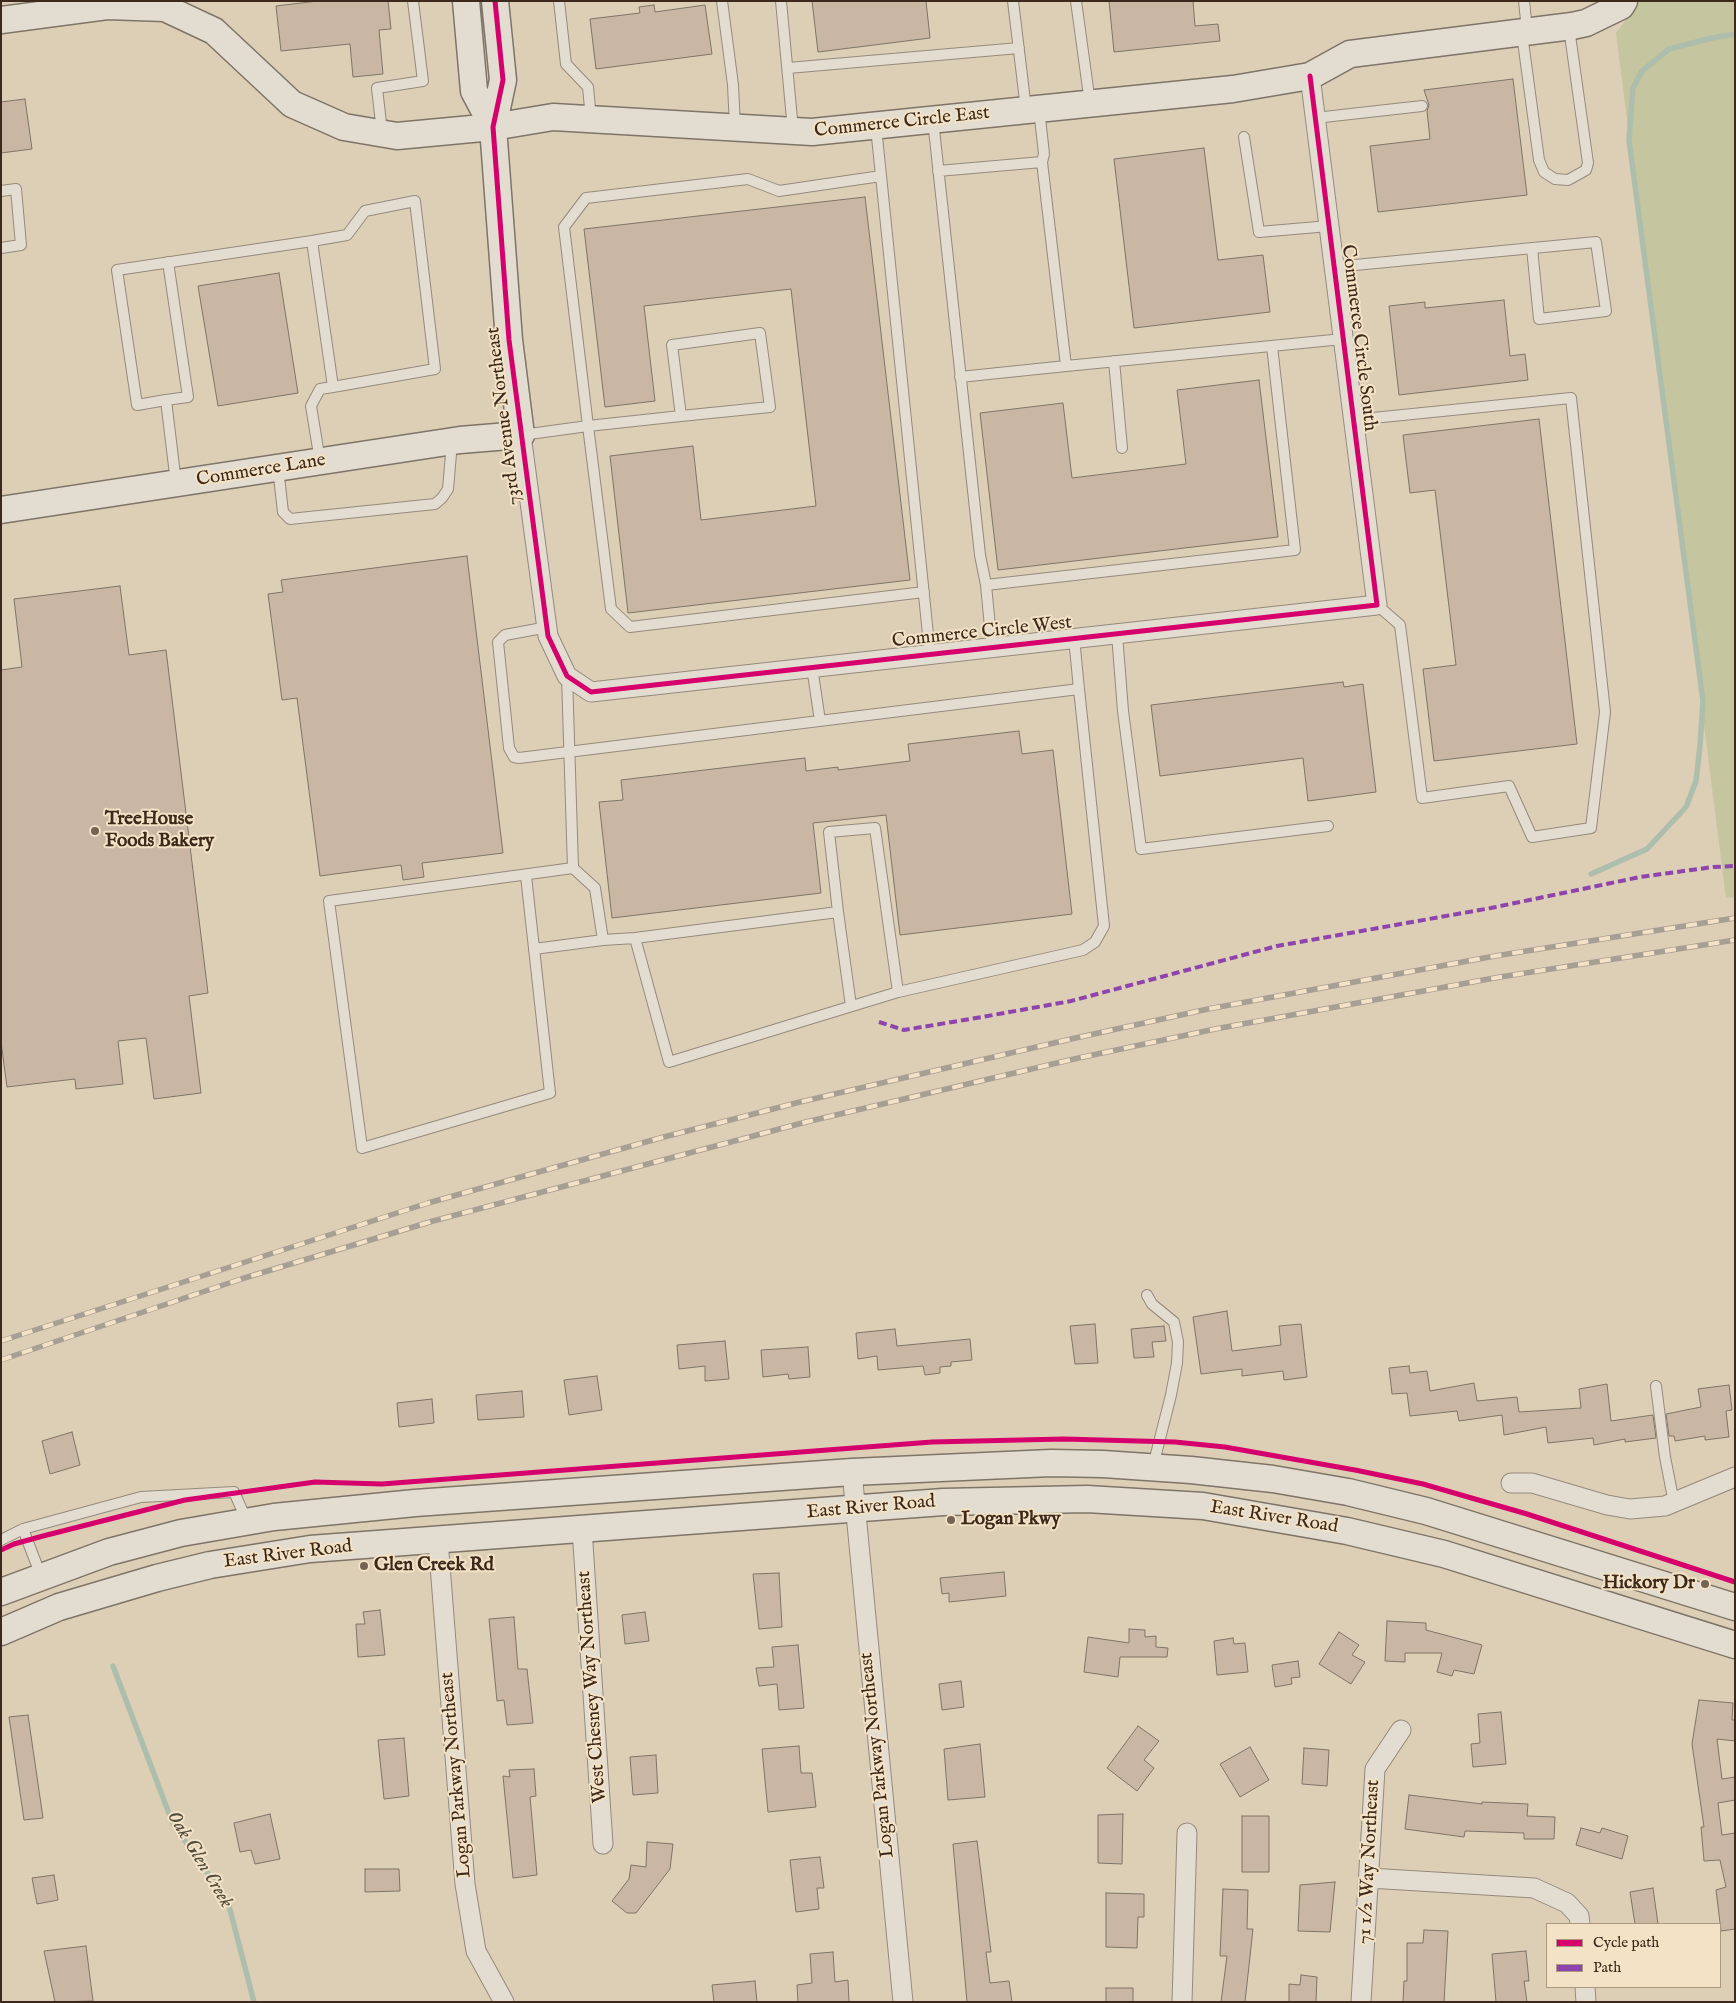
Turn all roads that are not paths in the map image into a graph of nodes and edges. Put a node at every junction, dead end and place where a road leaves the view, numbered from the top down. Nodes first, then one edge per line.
1 (413, 1) edge
2 (466, 1) edge
3 (495, 1) edge
4 (559, 1) edge
5 (722, 1) edge
6 (781, 1) edge
7 (1013, 1) edge
8 (1076, 1) edge
9 (1524, 1) edge
10 (1624, 1) edge
11 (1, 20) edge
12 (1569, 27) junction
13 (1525, 32) junction
14 (1019, 48) junction
15 (788, 68) junction
16 (1310, 76) junction
17 (1090, 104) junction
18 (1422, 106) dead end
19 (1033, 110) junction
20 (1315, 118) junction
21 (591, 119) junction
22 (932, 120) junction
23 (875, 126) junction
24 (493, 127) junction
25 (734, 128) junction
26 (794, 132) junction
27 (382, 134) junction
28 (1244, 137) dead end
29 (1042, 162) junction
30 (938, 171) junction
31 (881, 176) junction
32 (1, 191) edge
33 (1329, 226) junction
34 (312, 241) junction
35 (1, 248) edge
36 (1532, 248) junction
37 (168, 262) junction
38 (1334, 267) junction
39 (1343, 339) junction
40 (1272, 346) junction
41 (1114, 361) junction
42 (1066, 366) junction
43 (960, 377) junction
44 (333, 387) junction
45 (166, 400) junction
46 (681, 416) junction
47 (1353, 420) junction
48 (588, 426) junction
49 (521, 435) junction
50 (452, 442) junction
51 (1122, 448) dead end
52 (320, 462) junction
53 (278, 468) junction
54 (176, 484) junction
55 (1, 510) edge
56 (986, 585) junction
57 (924, 592) junction
58 (1377, 605) junction
59 (548, 627) junction
60 (1117, 634) junction
61 (1074, 638) junction
62 (992, 648) junction
63 (930, 654) junction
64 (812, 667) junction
65 (566, 676) junction
66 (1079, 690) junction
67 (820, 721) junction
68 (569, 752) junction
69 (1328, 826) dead end
70 (574, 868) junction
71 (526, 876) junction
72 (838, 912) junction
73 (635, 938) junction
74 (603, 940) junction
75 (534, 949) junction
76 (898, 992) junction
77 (852, 1006) junction
78 (1147, 1295) dead end
79 (1656, 1386) dead end
80 (1152, 1467) junction
81 (852, 1472) junction
82 (1735, 1476) edge
83 (1511, 1484) dead end
84 (1674, 1503) junction
85 (855, 1509) junction
86 (247, 1521) junction
87 (23, 1529) junction
88 (582, 1529) junction
89 (1, 1540) edge
90 (438, 1545) junction
91 (41, 1576) junction
92 (1, 1592) edge
93 (1735, 1607) edge
94 (1, 1632) edge
95 (1735, 1645) edge
96 (1401, 1730) dead end
97 (1187, 1833) dead end
98 (603, 1844) dead end
99 (464, 1875) dead end
100 (1369, 1878) junction
101 (1580, 1923) edge
102 (1585, 1988) edge
103 (504, 2002) edge
104 (903, 2002) edge
105 (1182, 2002) edge
106 (1361, 2002) edge
107 (1586, 2002) edge

1 - 27 lane
2 - 24 main road, 73rd Avenue Northeast
3 - 24 main road, 73rd Avenue Northeast
4 - 21 lane
5 - 25 lane
6 - 15 lane
7 - 14 lane
8 - 17 lane
9 - 13 lane
10 - 12 main road, Commerce Circle East
11 - 27 main road, Commerce Circle East
12 - 13 main road, Commerce Circle East
12 - 13 lane
13 - 16 main road, Commerce Circle East
14 - 15 lane
14 - 19 lane
15 - 26 lane
16 - 17 main road, Commerce Circle East
16 - 20 street, Commerce Circle South
17 - 19 main road, Commerce Circle East
18 - 20 lane
19 - 22 main road, Commerce Circle East
19 - 29 lane
20 - 33 street, Commerce Circle South
21 - 24 main road, Commerce Circle East
21 - 25 main road, Commerce Circle East
22 - 23 main road, Commerce Circle East
22 - 30 lane
23 - 26 main road, Commerce Circle East
23 - 31 lane
24 - 27 main road, Commerce Circle East
24 - 49 main road, 73rd Avenue Northeast
25 - 26 main road, Commerce Circle East
28 - 33 lane
29 - 30 lane
29 - 42 lane
30 - 43 lane
31 - 48 lane
31 - 57 lane
32 - 35 lane
33 - 38 street, Commerce Circle South
34 - 37 lane
34 - 44 lane
34 - 44 lane
36 - 36 lane
36 - 38 lane
37 - 45 lane
37 - 45 lane
38 - 39 street, Commerce Circle South
39 - 40 lane
39 - 47 street, Commerce Circle South
40 - 41 lane
40 - 56 lane
41 - 42 lane
41 - 51 lane
42 - 43 lane
43 - 56 lane
44 - 52 lane
45 - 54 lane
46 - 46 lane
46 - 48 lane
47 - 58 street, Commerce Circle South
47 - 58 lane
48 - 49 lane
48 - 57 lane
49 - 50 main road, Commerce Lane
49 - 59 street, 73rd Avenue Northeast
50 - 52 main road, Commerce Lane
50 - 53 lane
52 - 53 main road, Commerce Lane
53 - 54 main road, Commerce Lane
54 - 55 main road, Commerce Lane
56 - 62 lane
57 - 63 lane
58 - 60 street, Commerce Circle West
59 - 65 street, 73rd Avenue Northeast
59 - 68 lane
60 - 61 street, Commerce Circle West
60 - 69 lane
61 - 62 street, Commerce Circle West
61 - 66 lane
62 - 63 street, Commerce Circle West
63 - 64 street, Commerce Circle West
64 - 65 street, Commerce Circle West
64 - 67 lane
65 - 68 lane
66 - 67 lane
66 - 76 lane
67 - 68 lane
68 - 70 lane
70 - 71 lane
70 - 74 lane
71 - 75 lane
71 - 75 lane
72 - 73 lane
72 - 76 lane
72 - 77 lane
73 - 74 lane
73 - 77 lane
74 - 75 lane
76 - 77 lane
78 - 80 lane
79 - 84 lane
80 - 81 main road, East River Road
80 - 93 main road, East River Road
81 - 85 street, Logan Parkway Northeast
81 - 86 main road, East River Road
82 - 84 street
83 - 84 street
85 - 88 main road, East River Road
85 - 95 main road, East River Road
85 - 104 street, Logan Parkway Northeast
86 - 87 lane
86 - 91 main road, East River Road
87 - 89 lane
87 - 91 lane
88 - 90 main road, East River Road
88 - 98 street, West Chesney Way Northeast
90 - 94 main road, East River Road
90 - 99 street
90 - 103 street, Logan Parkway Northeast
91 - 92 main road, East River Road
96 - 100 street, 71 1/2 Way Northeast
97 - 105 street
100 - 101 street
100 - 106 street, 71 1/2 Way Northeast
102 - 107 street

